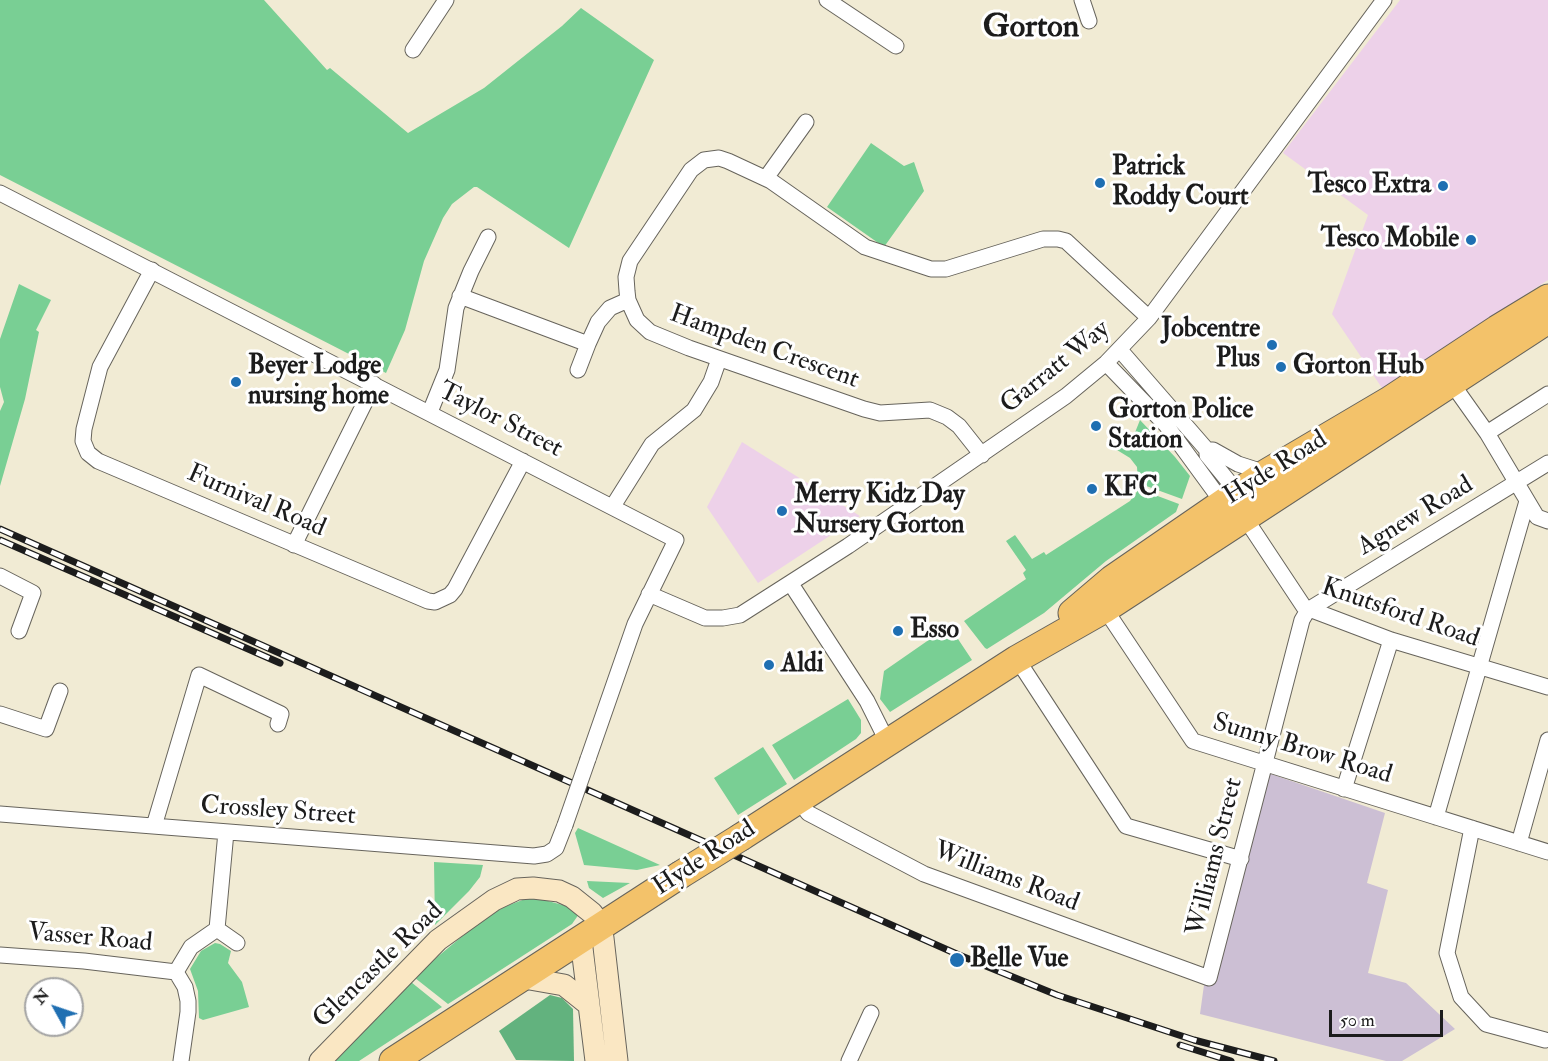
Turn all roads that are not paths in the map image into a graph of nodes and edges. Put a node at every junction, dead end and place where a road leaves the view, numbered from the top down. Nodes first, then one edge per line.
1 (446, 0) edge
2 (827, 0) edge
3 (1082, 0) edge
4 (1384, 0) edge
5 (1089, 21) dead end
6 (896, 46) dead end
7 (413, 50) dead end
8 (806, 122) dead end
9 (766, 178) junction
10 (0, 193) edge
11 (488, 237) dead end
12 (152, 270) junction
13 (460, 296) junction
14 (1548, 298) edge
15 (628, 300) junction
16 (1149, 318) junction
17 (1548, 320) edge
18 (588, 344) junction
19 (1120, 350) junction
20 (719, 359) junction
21 (1106, 363) junction
22 (578, 370) dead end
23 (1446, 374) junction
24 (374, 384) junction
25 (1548, 394) edge
26 (430, 412) junction
27 (1487, 433) junction
28 (1207, 450) junction
29 (982, 455) junction
30 (523, 460) junction
31 (1548, 463) edge
32 (1266, 473) junction
33 (1517, 483) junction
34 (1527, 501) junction
35 (1235, 505) junction
36 (613, 506) junction
37 (1548, 521) edge
38 (294, 545) junction
39 (0, 576) edge
40 (791, 584) junction
41 (649, 594) junction
42 (1105, 609) junction
43 (1308, 610) junction
44 (19, 631) dead end
45 (1391, 640) junction
46 (1017, 659) junction
47 (1479, 666) junction
48 (1548, 687) edge
49 (60, 691) dead end
50 (0, 714) edge
51 (278, 724) dead end
52 (1548, 740) edge
53 (888, 743) junction
54 (1264, 764) junction
55 (1344, 789) junction
56 (799, 800) junction
57 (0, 814) edge
58 (1436, 817) junction
59 (154, 826) junction
60 (1472, 828) junction
61 (226, 832) junction
62 (1519, 843) junction
63 (552, 852) joint
64 (1548, 852) edge
65 (1241, 859) junction
66 (217, 929) junction
67 (591, 933) junction
68 (237, 943) dead end
69 (0, 955) edge
70 (176, 972) junction
71 (524, 978) junction
72 (1209, 978) joint
73 (589, 1005) junction
74 (871, 1013) dead end
75 (1545, 1040) dead end
76 (614, 1056) edge
77 (181, 1061) edge
78 (320, 1061) edge
79 (393, 1061) edge
80 (596, 1061) edge
81 (849, 1061) edge

1 - 7 street
2 - 6 street
3 - 5 street
4 - 16 street, Garratt Way
8 - 9 street
9 - 15 street
9 - 16 street
10 - 12 street, Taylor Street
11 - 13 street
12 - 24 street, Taylor Street
12 - 38 street, Furnival Road
13 - 18 street
13 - 26 street
14 - 23 highway, Hyde Road
15 - 18 street
15 - 20 street, Hampden Crescent
16 - 19 street, Garratt Way
17 - 23 highway, Hyde Road
18 - 22 street
19 - 21 street, Garratt Way
19 - 28 street
20 - 29 street, Hampden Crescent
20 - 36 street
21 - 29 street, Garratt Way
21 - 35 street
23 - 27 street
23 - 32 highway, Hyde Road
23 - 35 highway, Hyde Road
24 - 26 street, Taylor Street
24 - 38 street
25 - 27 street
26 - 30 street, Taylor Street
27 - 33 street
28 - 32 street
28 - 35 street
29 - 40 street, Garratt Way
30 - 36 street, Taylor Street
30 - 38 street, Furnival Road
31 - 33 street, Agnew Road
32 - 35 highway, Hyde Road
33 - 34 street
33 - 43 street, Agnew Road
34 - 37 street
34 - 47 street
35 - 42 highway, Hyde Road
35 - 43 street, Knutsford Road
35 - 46 highway, Hyde Road
36 - 41 street, Taylor Street
39 - 44 street
40 - 41 street, Garratt Way
40 - 53 street
41 - 63 street, Taylor Street, bridge
42 - 46 highway, Hyde Road
42 - 54 street, Sunny Brow Road
43 - 45 street, Knutsford Road
43 - 54 street, Williams Street
45 - 47 street, Knutsford Road
45 - 55 street
46 - 53 highway, Hyde Road
46 - 65 street
47 - 48 street, Knutsford Road
47 - 58 street
49 - 50 street
51 - 59 street
52 - 62 street
53 - 56 highway, Hyde Road
54 - 55 street, Sunny Brow Road
54 - 65 street, Williams Street
55 - 58 street, Sunny Brow Road
56 - 67 highway, Hyde Road, bridge
56 - 72 street, Williams Road
57 - 59 street, Crossley Street
58 - 60 street, Sunny Brow Road
59 - 61 street, Crossley Street
60 - 62 street, Sunny Brow Road
60 - 75 street
61 - 63 street, Crossley Street
61 - 66 street
62 - 64 street, Sunny Brow Road
65 - 72 street, Williams Street
66 - 68 street
66 - 70 street
67 - 71 highway, Hyde Road
67 - 73 main road
67 - 76 main road
67 - 78 main road, Glencastle Road
69 - 70 street, Vasser Road
70 - 77 street
71 - 73 main road
71 - 79 highway, Hyde Road
73 - 80 main road
74 - 81 street

